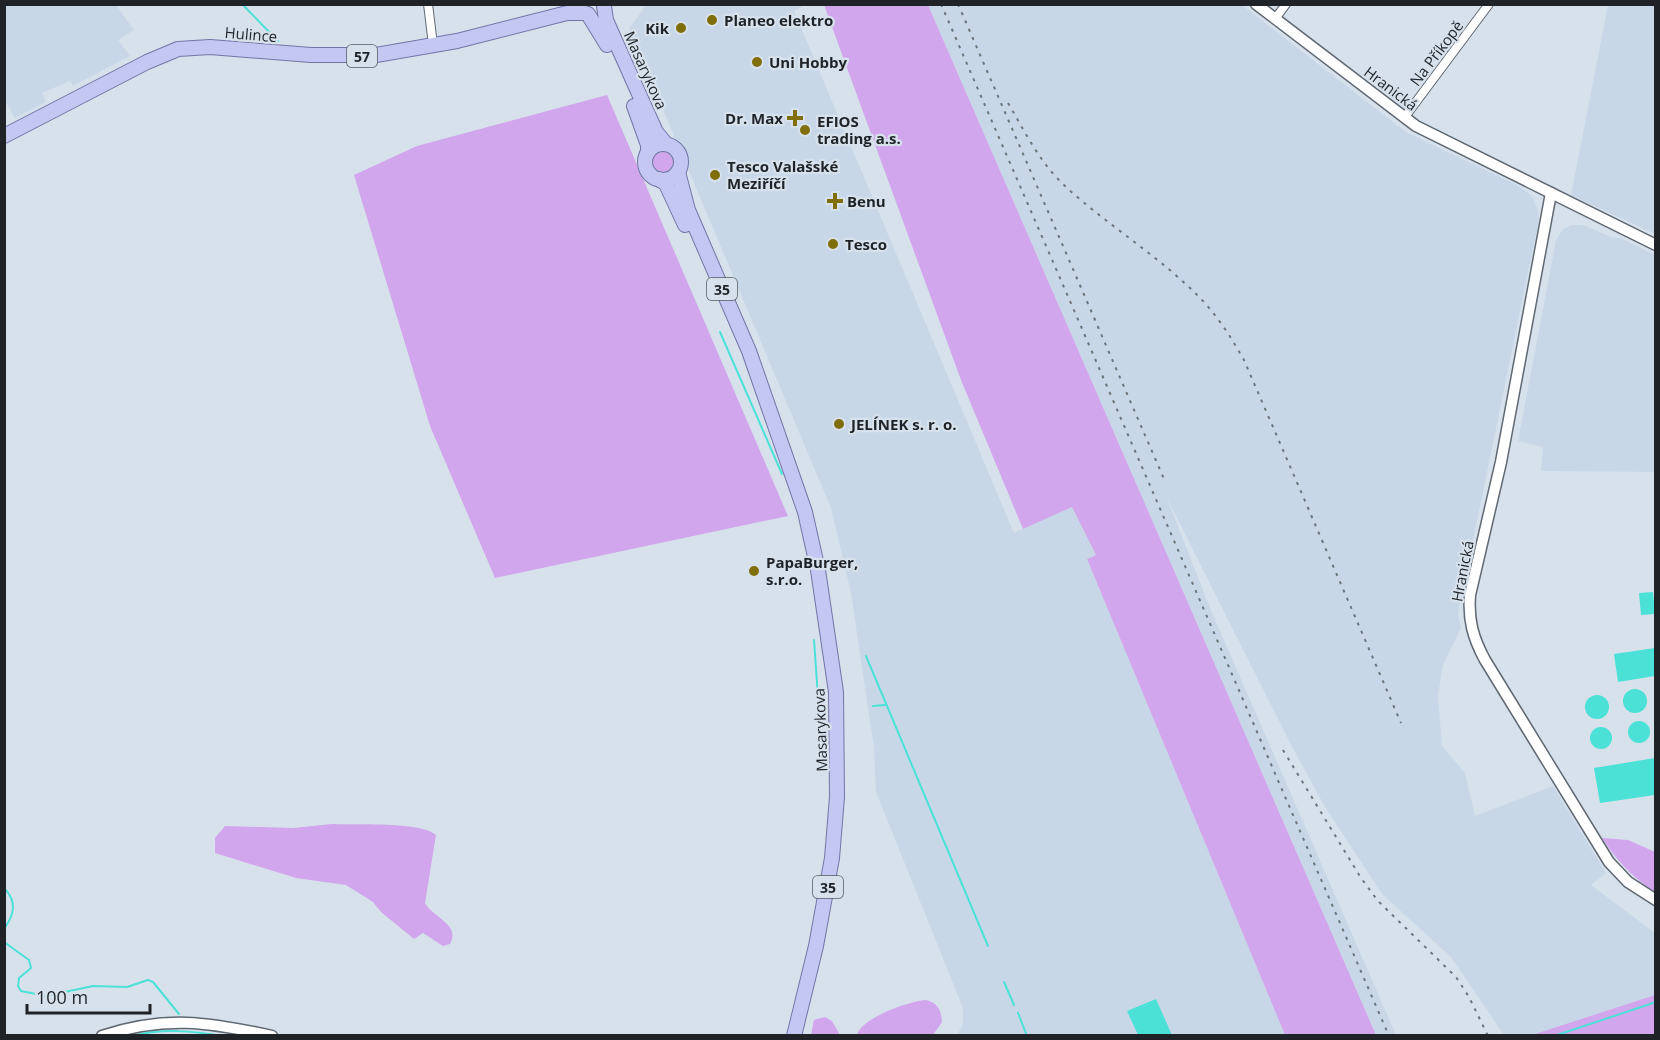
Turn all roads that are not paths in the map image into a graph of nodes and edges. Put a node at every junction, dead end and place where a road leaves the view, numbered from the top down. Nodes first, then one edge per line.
1 (428, 4) edge
2 (562, 4) edge
3 (1256, 4) edge
4 (1286, 4) edge
5 (1489, 4) edge
6 (604, 5) edge
7 (584, 10) edge
8 (1275, 19) junction
9 (511, 27) junction
10 (434, 45) junction
11 (1404, 118) junction
12 (4, 136) edge
13 (666, 144) junction
14 (648, 152) junction
15 (678, 172) junction
16 (659, 179) junction
17 (1551, 193) junction
18 (1656, 245) edge
19 (775, 428) junction
20 (1656, 900) edge
21 (102, 1035) edge
22 (268, 1035) edge
23 (794, 1035) edge

1 - 10 street
2 - 9 main road, Hulince / 57
3 - 8 street, Hranická
4 - 8 street
5 - 11 street, Na Příkopě
6 - 7 main road, 35
6 - 13 main road, Masarykova / 35
7 - 9 main road, Hulince / 57
7 - 14 main road, Masarykova / 35
8 - 11 street, Hranická
9 - 10 main road, Hulince / 57
10 - 12 main road, Hulince / 57
11 - 17 street, Hranická
13 - 14 main road
13 - 15 main road, Masarykova / 35
14 - 16 main road, Masarykova / 35
15 - 16 main road
15 - 19 main road, Masarykova / 35
16 - 19 main road, Masarykova / 35
17 - 18 street, Hranická
17 - 20 street, Hranická
19 - 23 main road, Masarykova / 35
21 - 22 street

